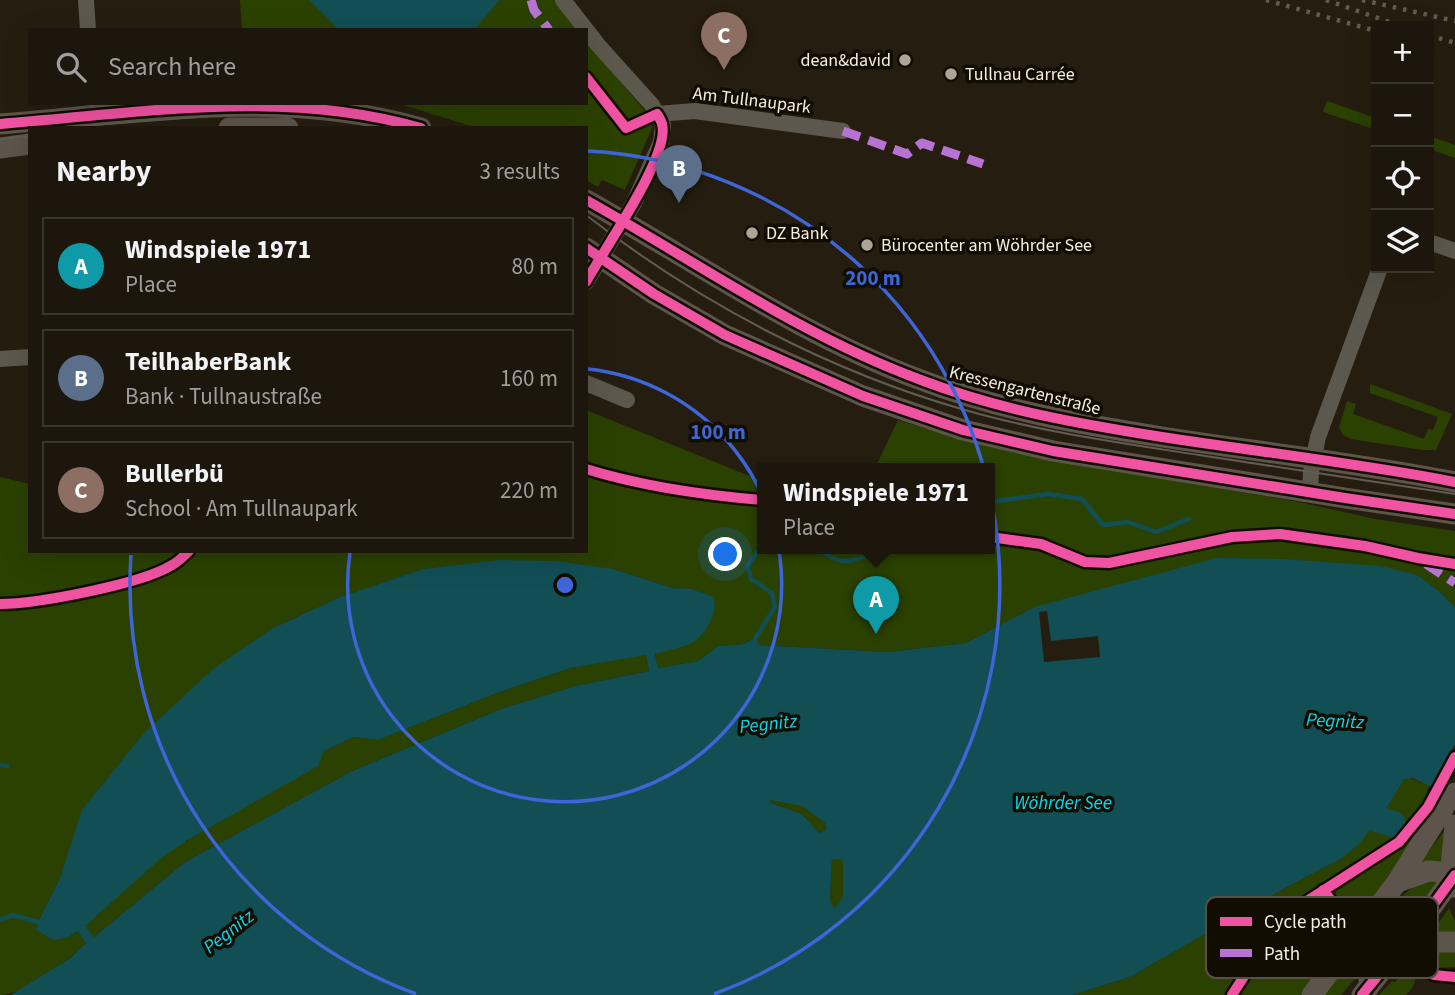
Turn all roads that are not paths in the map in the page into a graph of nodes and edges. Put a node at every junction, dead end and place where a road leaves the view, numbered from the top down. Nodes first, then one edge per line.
1 (86, 0) edge
2 (563, 0) edge
3 (88, 28) edge
4 (585, 28) edge
5 (588, 32) edge
6 (91, 110) edge
7 (657, 114) junction
8 (0, 124) edge
9 (412, 126) edge
10 (843, 131) dead end
11 (28, 144) edge
12 (0, 148) edge
13 (588, 201) edge
14 (624, 222) junction
15 (1434, 244) edge
16 (1455, 251) edge
17 (594, 253) edge
18 (1378, 273) edge
19 (588, 275) edge
20 (28, 357) edge
21 (0, 359) edge
22 (588, 384) edge
23 (627, 400) dead end
24 (1313, 458) junction
25 (1455, 482) edge
26 (1310, 492) junction
27 (1411, 507) junction
28 (1455, 514) edge
29 (1455, 527) edge
30 (1451, 797) edge
31 (1455, 825) edge
32 (1454, 879) edge
33 (1397, 883) junction
34 (1387, 897) edge
35 (1438, 900) edge
36 (1326, 978) edge
37 (1312, 995) edge

1 - 3 street
2 - 4 street
5 - 7 street
6 - 8 main road
6 - 9 main road
7 - 10 street, Am Tullnaupark
7 - 14 street
11 - 12 main road
13 - 14 main road, Kressengartenstraße
14 - 17 street
14 - 24 main road, Kressengartenstraße
15 - 16 street
17 - 19 street
17 - 26 main road
18 - 24 street
20 - 21 street
22 - 23 street
24 - 25 main road, Kressengartenstraße
24 - 26 street
26 - 27 main road
27 - 28 main road
27 - 29 main road
30 - 33 main road
31 - 32 main road
32 - 33 main road
32 - 35 main road
33 - 34 main road
36 - 37 main road

